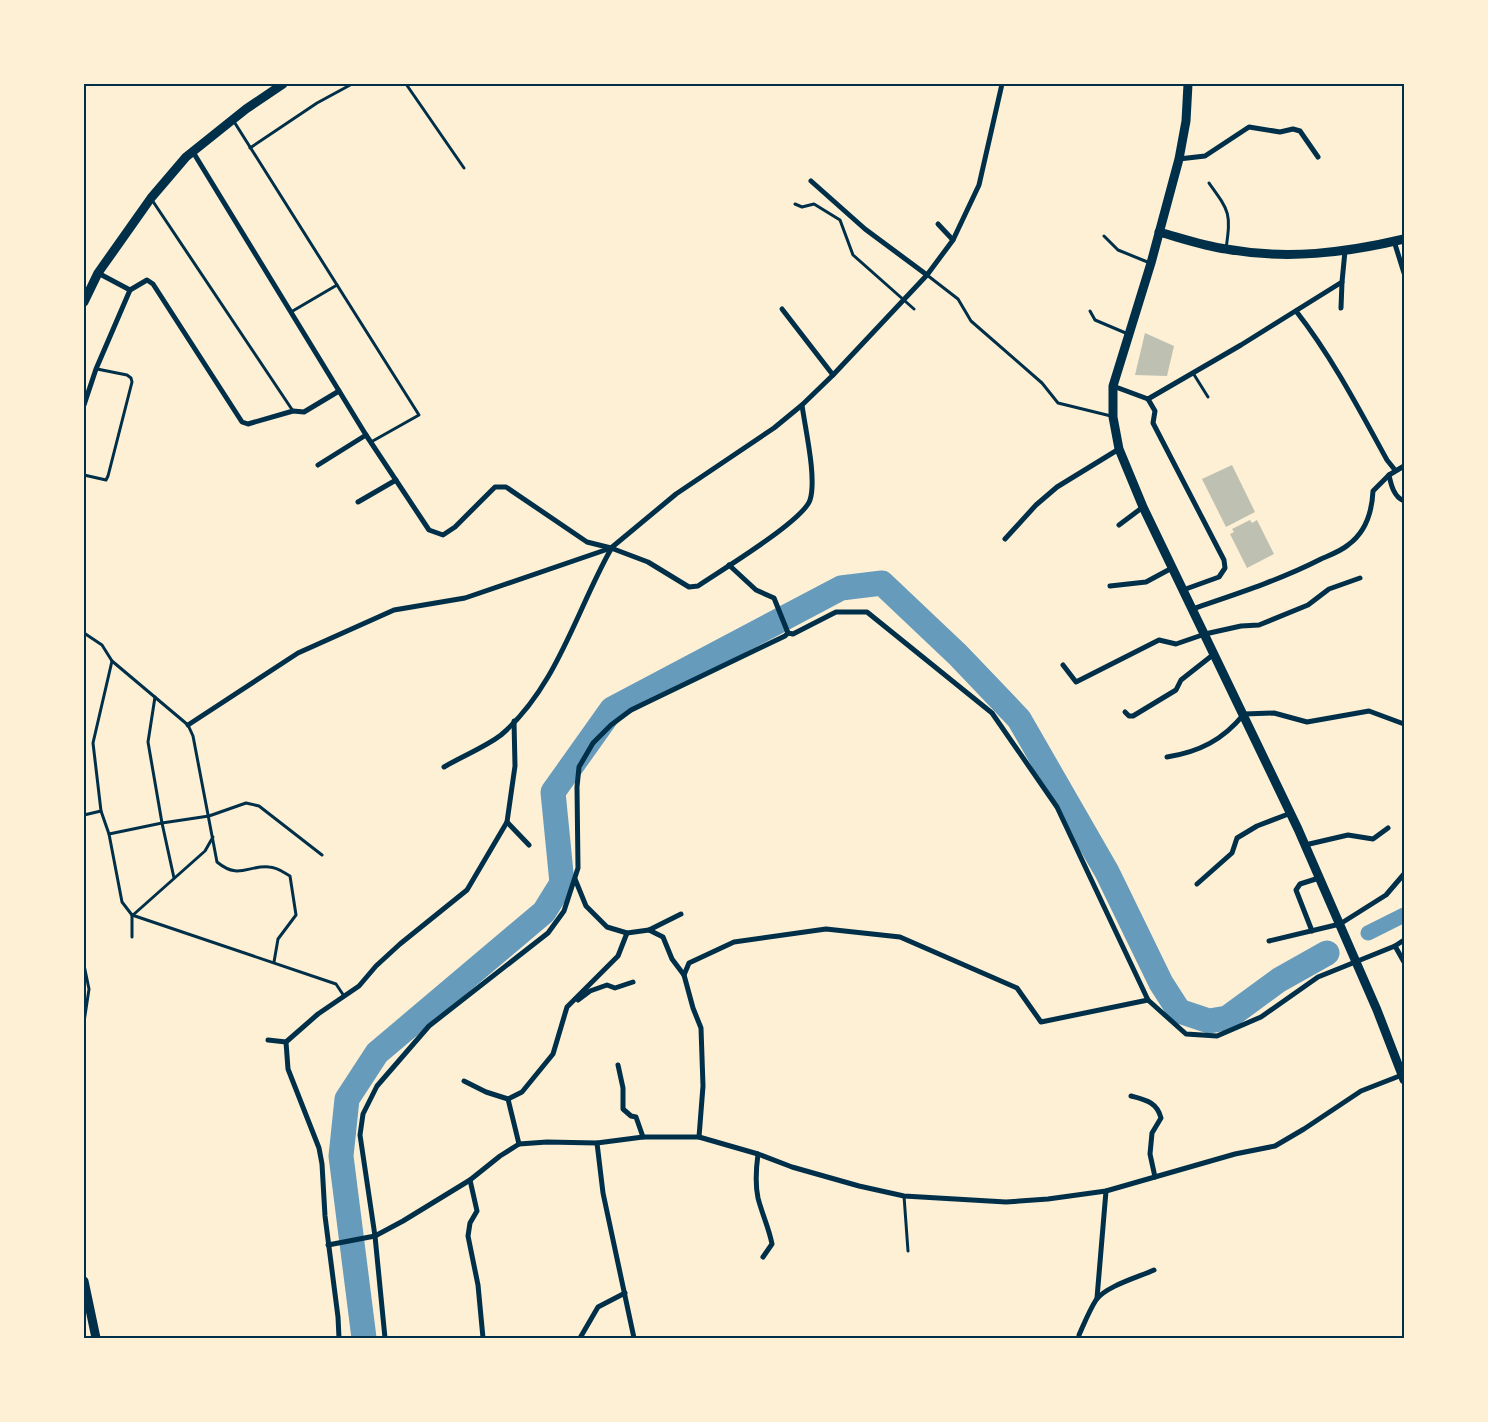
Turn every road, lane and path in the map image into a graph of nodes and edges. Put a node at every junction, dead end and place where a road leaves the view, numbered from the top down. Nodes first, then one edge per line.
1 (283, 84) edge
2 (352, 84) edge
3 (406, 84) edge
4 (1002, 84) edge
5 (1188, 84) edge
6 (232, 120) junction
7 (250, 148) junction
8 (193, 152) junction
9 (1318, 158) dead end
10 (1179, 159) junction
11 (464, 168) dead end
12 (811, 181) dead end
13 (1209, 183) dead end
14 (151, 198) junction
15 (794, 204) dead end
16 (938, 224) dead end
17 (1159, 232) junction
18 (1104, 236) dead end
19 (1404, 238) edge
20 (953, 240) junction
21 (1394, 241) junction
22 (1226, 249) junction
23 (1345, 251) junction
24 (1151, 263) junction
25 (98, 273) junction
26 (1404, 273) edge
27 (927, 276) junction
28 (1342, 282) junction
29 (336, 285) junction
30 (130, 290) junction
31 (903, 300) junction
32 (84, 302) edge
33 (1341, 308) dead end
34 (782, 309) dead end
35 (914, 309) dead end
36 (1090, 311) dead end
37 (1296, 311) junction
38 (291, 312) junction
39 (1129, 334) junction
40 (96, 369) junction
41 (1193, 372) junction
42 (833, 375) junction
43 (1113, 386) junction
44 (339, 391) junction
45 (1208, 397) dead end
46 (1148, 398) junction
47 (802, 404) junction
48 (84, 405) edge
49 (293, 411) junction
50 (1113, 417) junction
51 (366, 435) junction
52 (370, 442) junction
53 (1119, 449) junction
54 (318, 466) dead end
55 (1404, 466) edge
56 (1394, 470) junction
57 (84, 475) edge
58 (1389, 475) junction
59 (396, 480) junction
60 (1404, 501) edge
61 (358, 502) dead end
62 (1144, 507) junction
63 (1119, 525) dead end
64 (1005, 539) dead end
65 (612, 548) junction
66 (729, 564) junction
67 (1172, 568) junction
68 (1360, 578) dead end
69 (1110, 586) dead end
70 (1183, 590) junction
71 (1192, 609) junction
72 (788, 632) junction
73 (84, 634) edge
74 (1205, 634) junction
75 (1214, 654) junction
76 (112, 661) junction
77 (1063, 665) dead end
78 (156, 697) junction
79 (1125, 712) dead end
80 (1244, 714) junction
81 (514, 721) junction
82 (1404, 724) edge
83 (188, 725) junction
84 (1167, 757) dead end
85 (444, 767) dead end
86 (101, 811) junction
87 (1291, 813) junction
88 (84, 815) edge
89 (209, 816) junction
90 (508, 822) junction
91 (162, 823) junction
92 (1388, 828) dead end
93 (109, 834) junction
94 (213, 837) junction
95 (529, 845) dead end
96 (1305, 845) junction
97 (322, 856) dead end
98 (1404, 874) edge
99 (174, 878) junction
100 (574, 878) junction
101 (1319, 878) junction
102 (1197, 884) dead end
103 (681, 914) dead end
104 (132, 915) junction
105 (1340, 924) junction
106 (649, 930) junction
107 (1312, 931) junction
108 (628, 933) junction
109 (132, 938) dead end
110 (1404, 940) edge
111 (1269, 941) dead end
112 (1395, 946) junction
113 (1356, 961) junction
114 (274, 962) junction
115 (1404, 962) edge
116 (84, 965) edge
117 (684, 974) junction
118 (633, 982) dead end
119 (344, 996) junction
120 (1148, 1000) junction
121 (567, 1007) junction
122 (84, 1022) edge
123 (268, 1040) dead end
124 (286, 1042) junction
125 (618, 1065) dead end
126 (1403, 1077) edge
127 (464, 1081) dead end
128 (1131, 1096) dead end
129 (508, 1099) junction
130 (699, 1136) junction
131 (643, 1137) junction
132 (597, 1143) junction
133 (520, 1144) junction
134 (758, 1154) junction
135 (1155, 1177) junction
136 (470, 1180) junction
137 (1106, 1191) junction
138 (904, 1196) junction
139 (373, 1236) junction
140 (328, 1245) junction
141 (908, 1251) dead end
142 (764, 1257) dead end
143 (1154, 1270) dead end
144 (84, 1282) edge
145 (625, 1293) junction
146 (1097, 1298) junction
147 (96, 1338) edge
148 (339, 1338) edge
149 (385, 1338) edge
150 (483, 1338) edge
151 (580, 1338) edge
152 (634, 1338) edge
153 (1079, 1338) edge

1 - 6 main road
2 - 7 lane
3 - 11 lane
4 - 20 street
5 - 10 main road
6 - 7 lane
6 - 8 main road
7 - 29 lane
8 - 14 main road
8 - 38 street
9 - 10 street
10 - 17 main road
12 - 27 street
13 - 22 lane
14 - 25 main road
14 - 49 lane
15 - 31 lane
16 - 20 street
17 - 22 main road
17 - 24 main road
18 - 24 lane
19 - 21 main road
20 - 27 street
21 - 23 main road
21 - 26 street
22 - 23 main road
23 - 28 street
24 - 39 main road
25 - 30 street
25 - 32 main road
27 - 31 street
27 - 50 lane
28 - 33 street
28 - 37 street
29 - 38 lane
29 - 52 lane
30 - 40 street
30 - 49 street
31 - 35 lane
31 - 42 street
34 - 42 street
36 - 39 lane
37 - 41 street
37 - 56 street
38 - 44 street
39 - 43 main road
40 - 48 street
40 - 57 lane
41 - 45 lane
41 - 46 street
42 - 47 street
43 - 46 street
43 - 50 main road
44 - 49 street
44 - 51 street
46 - 70 street
47 - 65 street
47 - 66 street
50 - 53 main road
51 - 52 street
51 - 54 street
52 - 59 street
53 - 62 main road
53 - 64 street
55 - 56 street
56 - 58 street
58 - 60 street
58 - 71 street
59 - 61 street
59 - 65 street
62 - 63 street
62 - 67 main road
65 - 66 street
65 - 81 street
65 - 83 street
66 - 72 street
67 - 69 street
67 - 70 main road
68 - 74 street
70 - 71 main road
71 - 74 main road
72 - 100 street
72 - 120 street
73 - 76 lane
74 - 75 main road
74 - 77 street
75 - 79 street
75 - 80 main road
76 - 78 lane
76 - 86 lane
78 - 83 lane
78 - 91 lane
80 - 82 street
80 - 84 street
80 - 87 main road
81 - 85 street
81 - 90 street
83 - 89 lane
86 - 88 lane
86 - 93 lane
87 - 96 main road
87 - 102 street
89 - 91 lane
89 - 94 lane
89 - 97 lane
90 - 95 street
90 - 119 street
91 - 93 lane
91 - 99 lane
92 - 96 street
93 - 104 lane
94 - 99 lane
94 - 114 lane
96 - 101 main road
98 - 105 street
99 - 104 lane
100 - 108 street
100 - 139 street
101 - 105 main road
101 - 107 street
103 - 106 street
104 - 109 lane
104 - 114 lane
105 - 107 street
105 - 113 main road
106 - 108 street
106 - 117 street
107 - 111 street
108 - 121 street
110 - 112 street
112 - 113 street
112 - 115 street
113 - 120 street
113 - 126 main road
114 - 119 lane
116 - 122 lane
117 - 120 street
117 - 130 street
118 - 121 street
119 - 124 street
121 - 129 street
123 - 124 street
124 - 140 street
125 - 131 street
126 - 135 street
127 - 129 street
128 - 135 street
129 - 133 street
130 - 131 street
130 - 134 street
131 - 132 street
132 - 133 street
132 - 145 street
133 - 136 street
134 - 138 street
134 - 142 street
135 - 137 street
136 - 139 street
136 - 150 street
137 - 138 street
137 - 146 street
138 - 141 lane
139 - 140 street
139 - 149 street
140 - 148 street
143 - 146 street
144 - 147 main road
145 - 151 street
145 - 152 street
146 - 153 street

